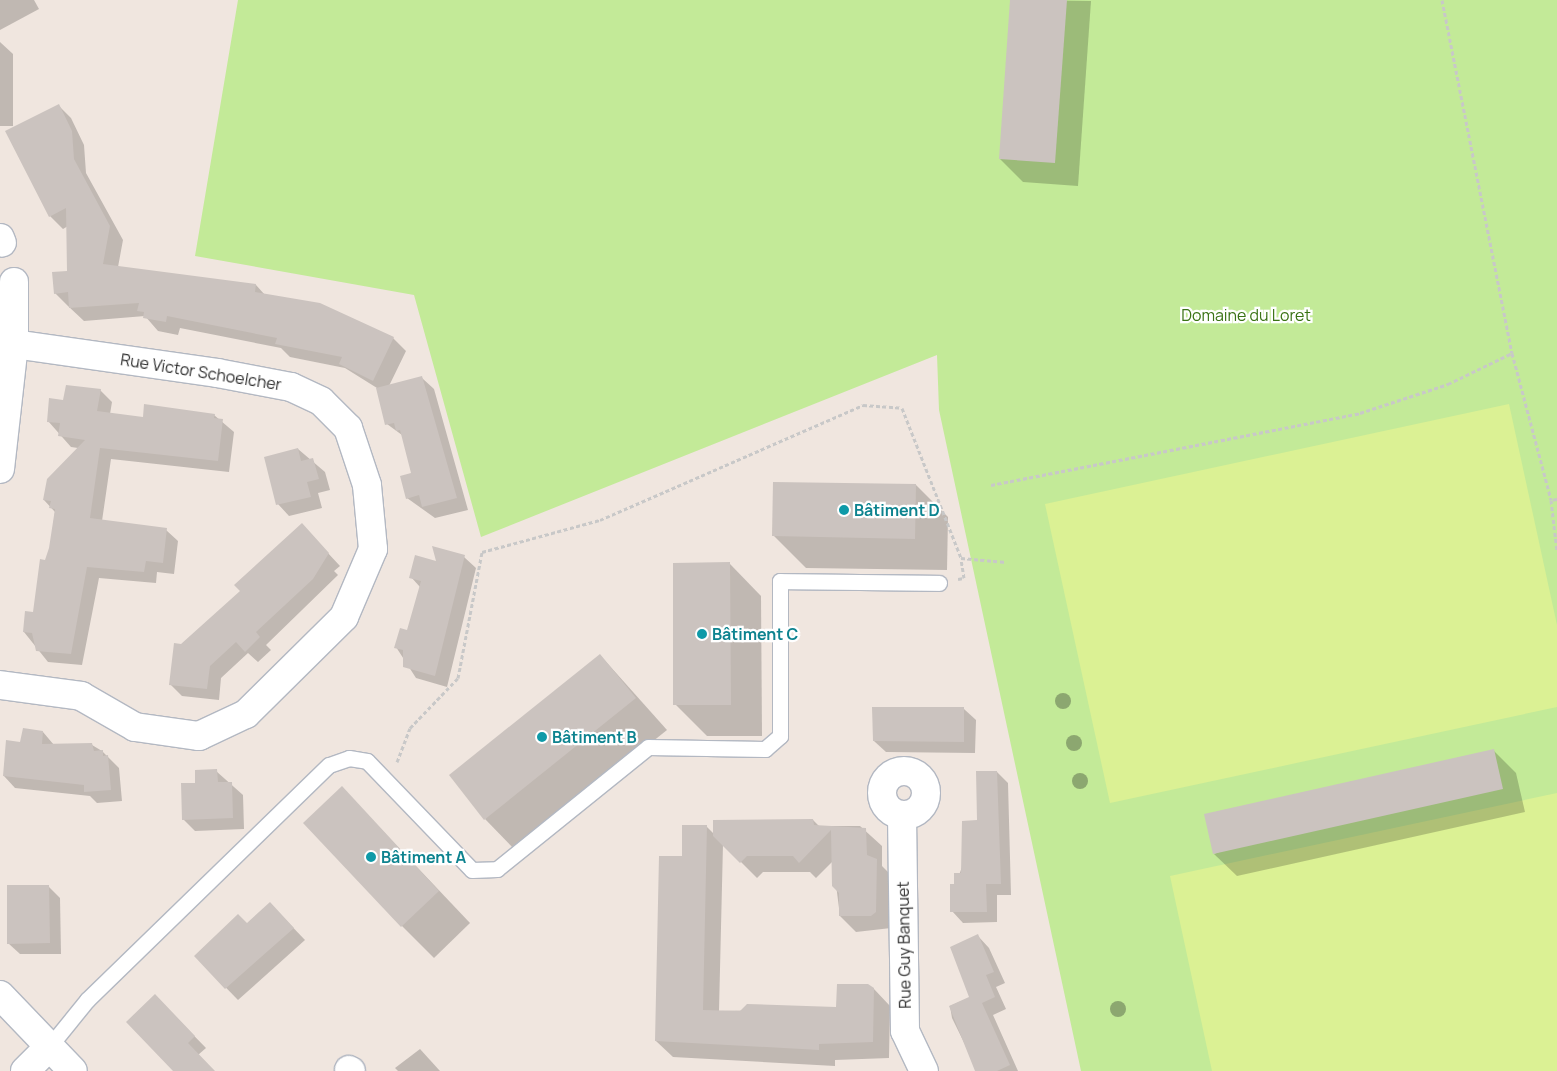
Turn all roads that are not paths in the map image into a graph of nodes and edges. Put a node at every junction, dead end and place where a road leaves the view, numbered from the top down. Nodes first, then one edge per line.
1 (14, 282) dead end
2 (14, 344) junction
3 (0, 469) edge
4 (939, 583) dead end
5 (0, 685) edge
6 (902, 815) dead end
7 (0, 994) edge
8 (49, 1047) junction
9 (25, 1071) edge
10 (73, 1071) edge
11 (924, 1071) edge

1 - 2 street
2 - 3 street
2 - 5 street, Rue Victor Schoelcher
4 - 8 lane
6 - 11 street, Rue Guy Banquet
7 - 8 street
8 - 9 street
8 - 10 street

